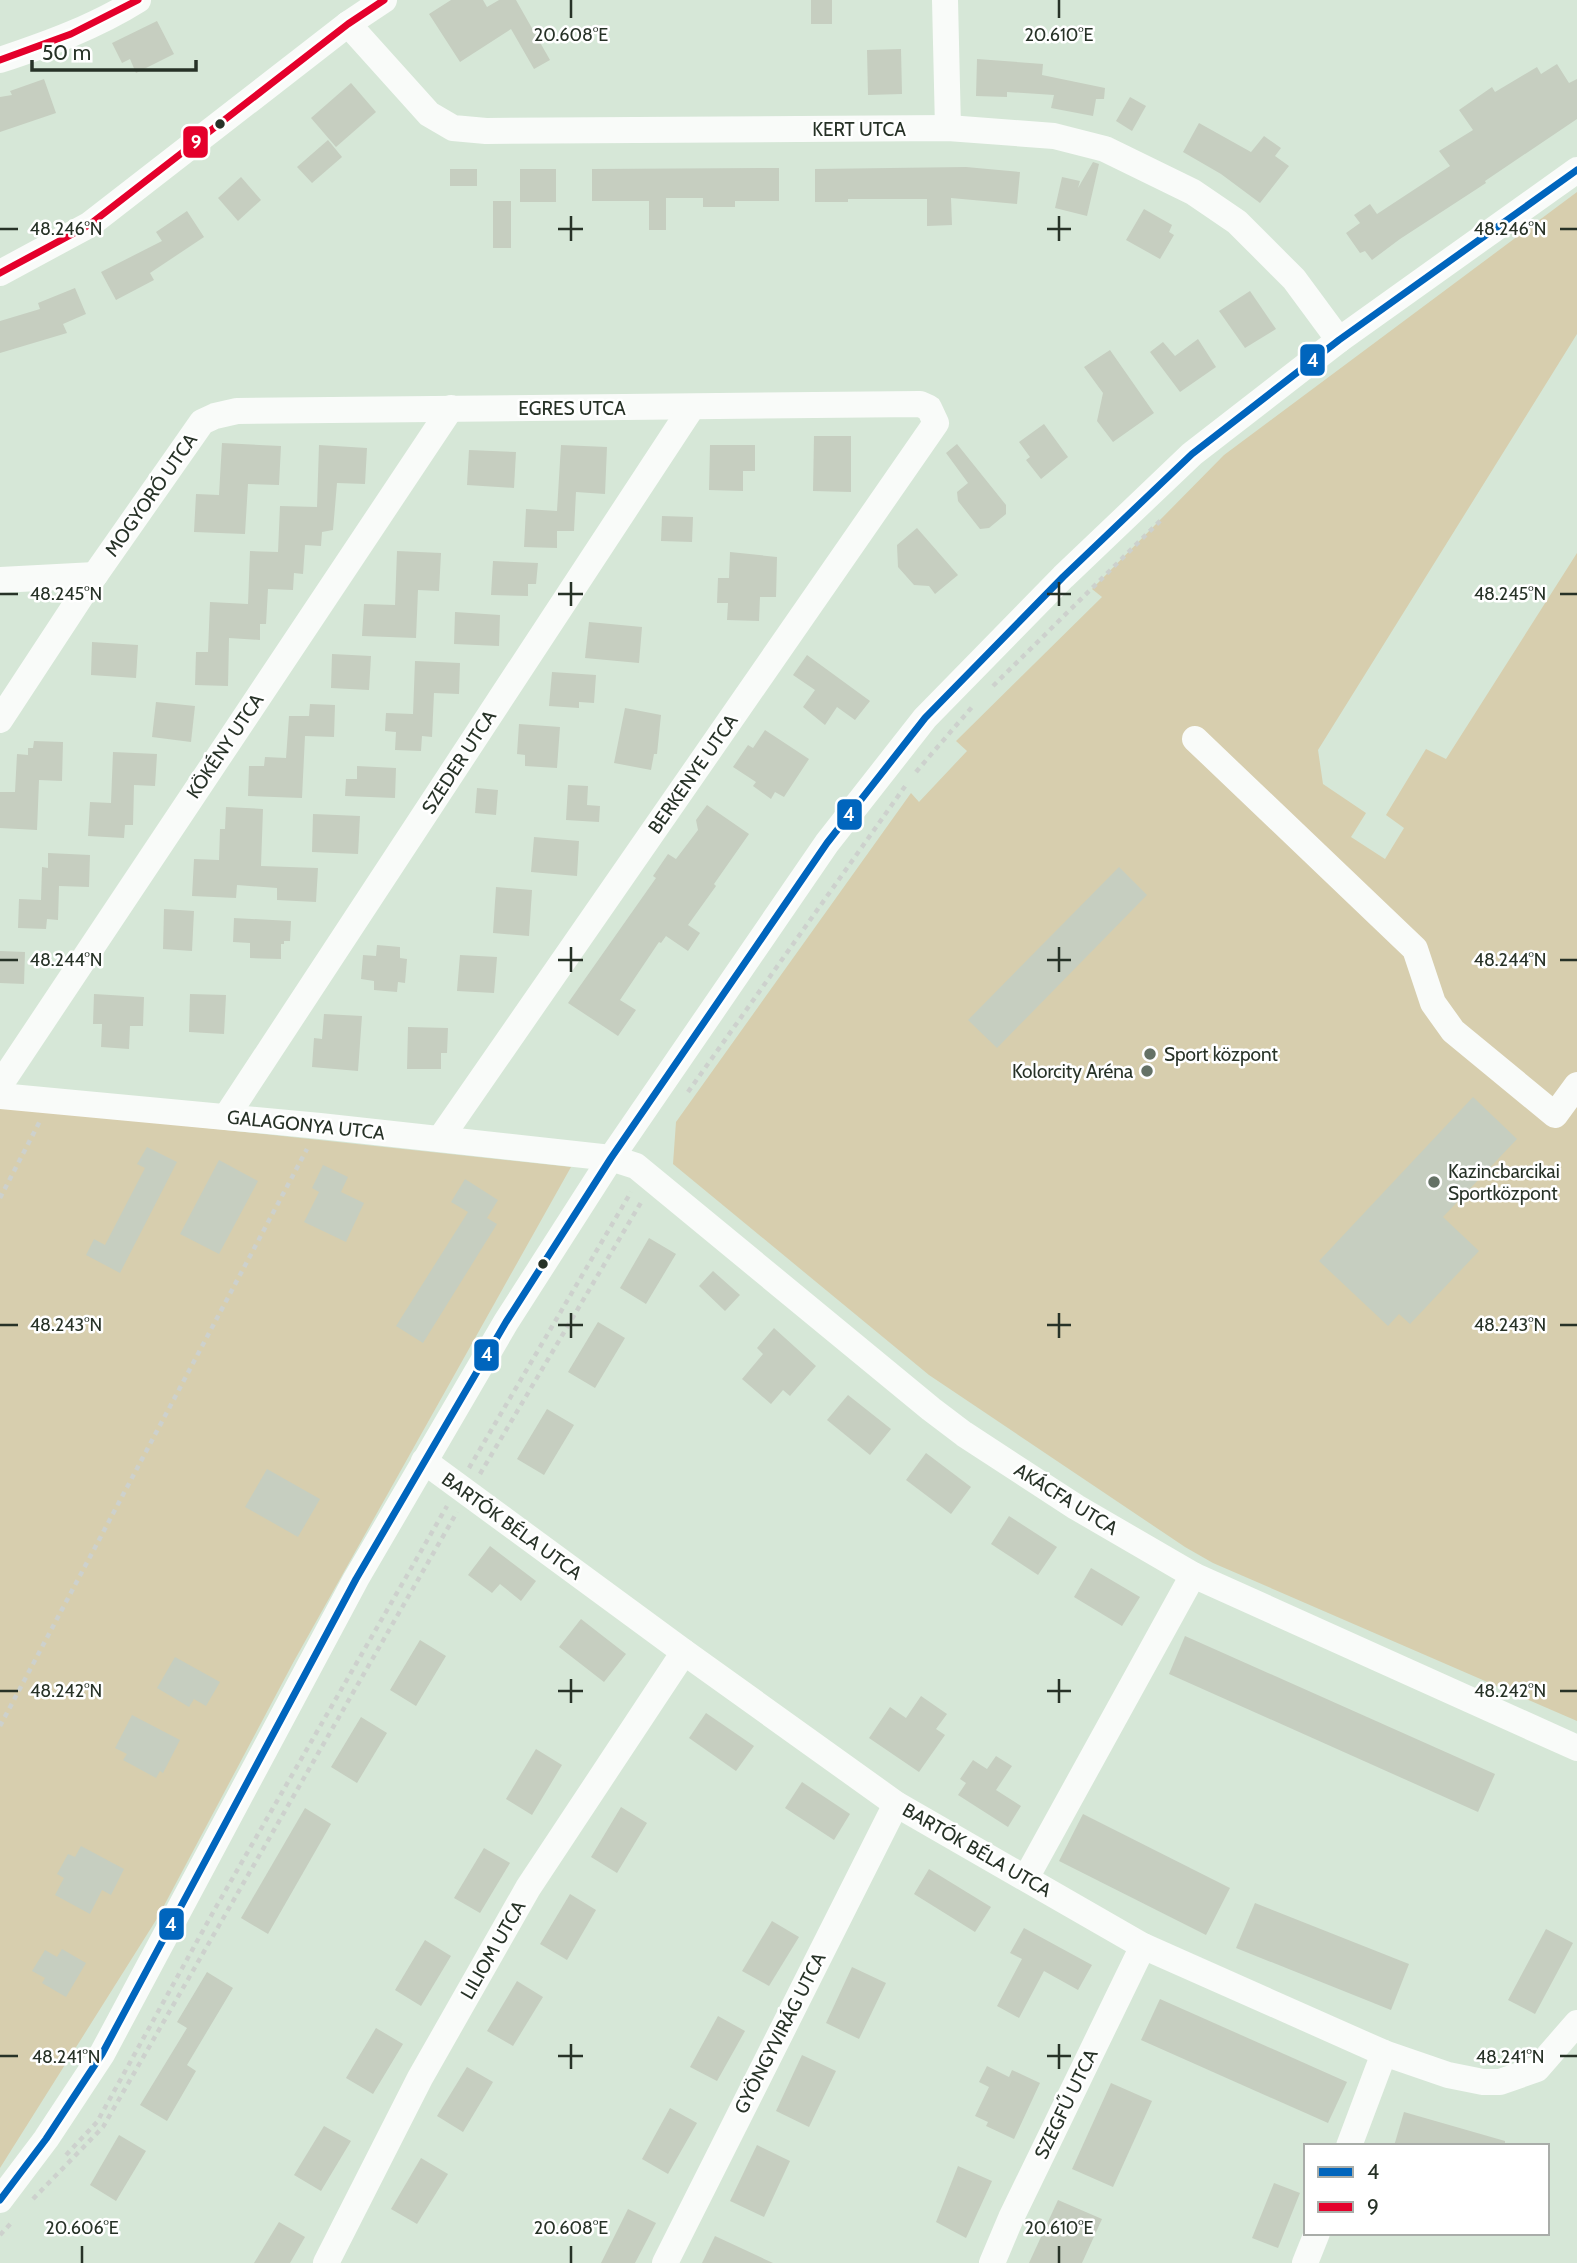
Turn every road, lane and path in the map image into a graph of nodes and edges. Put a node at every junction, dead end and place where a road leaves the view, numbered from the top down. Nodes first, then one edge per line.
1 (138, 0) edge
2 (384, 0) edge
3 (945, 0) edge
4 (348, 24) junction
5 (0, 60) edge
6 (948, 128) junction
7 (1573, 179) edge
8 (0, 273) edge
9 (1339, 340) junction
10 (692, 407) junction
11 (451, 408) junction
12 (929, 408) joint
13 (215, 416) joint
14 (1165, 516) dead end
15 (95, 575) junction
16 (0, 580) edge
17 (986, 692) dead end
18 (977, 702) dead end
19 (0, 720) edge
20 (1195, 739) dead end
21 (1577, 1084) edge
22 (0, 1085) edge
23 (0, 1096) edge
24 (683, 1099) dead end
25 (50, 1100) junction
26 (226, 1117) junction
27 (320, 1126) junction
28 (440, 1139) junction
29 (634, 1168) junction
30 (0, 1198) edge
31 (424, 1461) junction
32 (464, 1489) junction
33 (1193, 1575) junction
34 (684, 1652) junction
35 (0, 1726) edge
36 (1577, 1748) edge
37 (896, 1804) junction
38 (1026, 1878) junction
39 (1143, 1946) junction
40 (1577, 2023) edge
41 (1384, 2053) junction
42 (1350, 2144) edge
43 (62, 2160) dead end
44 (53, 2169) dead end
45 (26, 2197) dead end
46 (26, 2207) dead end
47 (9, 2208) edge
48 (0, 2235) edge
49 (1316, 2235) edge
50 (326, 2263) edge
51 (665, 2263) edge
52 (992, 2263) edge
53 (1305, 2263) edge

1 - 5 street
2 - 4 street
3 - 6 street
4 - 6 street, KERT UTCA
4 - 8 street
6 - 9 street, KERT UTCA
7 - 9 street
9 - 29 street
10 - 11 street, EGRES UTCA
10 - 12 street, EGRES UTCA
10 - 26 street, SZEDER UTCA
11 - 13 street, EGRES UTCA
11 - 22 street, KÖKÉNY UTCA
12 - 28 street, BERKENYE UTCA
13 - 15 street, MOGYORÓ UTCA
14 - 17 path
15 - 16 street
15 - 19 street, MOGYORÓ UTCA
18 - 24 path
20 - 21 street
23 - 25 street, GALAGONYA UTCA
25 - 26 street, GALAGONYA UTCA
25 - 30 path
26 - 27 street, GALAGONYA UTCA
27 - 28 street, GALAGONYA UTCA
27 - 35 path
28 - 29 street, GALAGONYA UTCA
29 - 31 street
29 - 32 path
29 - 32 path
29 - 33 street, AKÁCFA UTCA
31 - 32 street, BARTÓK BÉLA UTCA
31 - 47 street
32 - 34 street, BARTÓK BÉLA UTCA
32 - 43 path
32 - 46 path
33 - 36 street, AKÁCFA UTCA
33 - 38 street
34 - 37 street, BARTÓK BÉLA UTCA
34 - 50 street, LILIOM UTCA
37 - 38 street, BARTÓK BÉLA UTCA
37 - 51 street, GYÖNGYVIRÁG UTCA
38 - 39 street, BARTÓK BÉLA UTCA
39 - 41 street, BARTÓK BÉLA UTCA
39 - 52 street, SZEGFŰ UTCA
40 - 41 street, BARTÓK BÉLA UTCA
41 - 42 street
44 - 45 path
47 - 48 path
49 - 53 street

